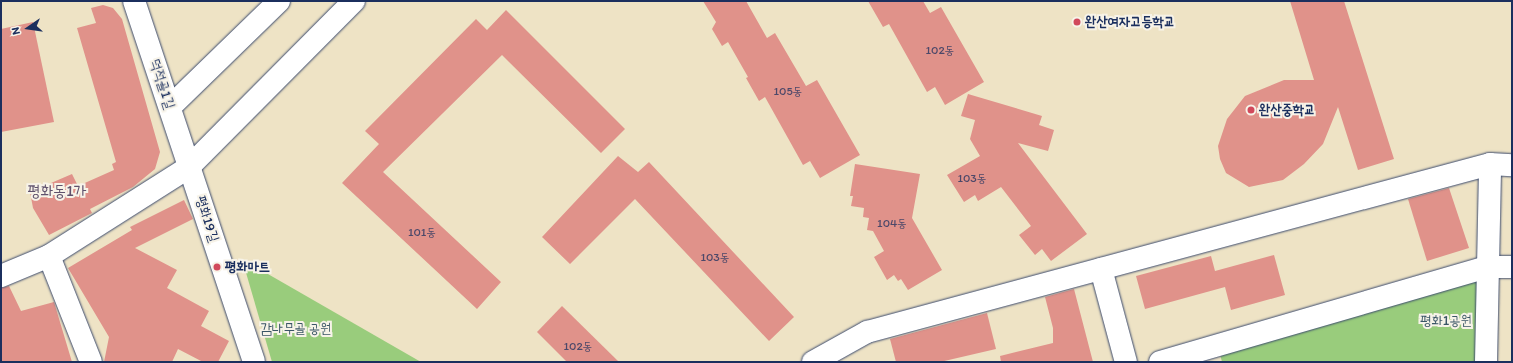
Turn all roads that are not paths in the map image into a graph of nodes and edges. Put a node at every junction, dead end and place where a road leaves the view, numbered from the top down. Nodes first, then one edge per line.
1 (134, 1) edge
2 (279, 1) edge
3 (354, 1) edge
4 (170, 107) junction
5 (1490, 164) junction
6 (1512, 165) edge
7 (189, 167) junction
8 (49, 256) junction
9 (1488, 267) junction
10 (1512, 267) edge
11 (1101, 269) junction
12 (1, 276) edge
13 (1220, 354) edge
14 (90, 362) edge
15 (254, 362) edge
16 (813, 362) edge
17 (1126, 362) edge
18 (1160, 362) edge
19 (1486, 362) edge

1 - 4 street, 덕적골1길
2 - 4 street
3 - 7 street
4 - 7 street, 덕적골1길
5 - 6 street
5 - 9 street
5 - 11 street
7 - 8 street
7 - 15 street, 평화19길
8 - 12 street
8 - 14 street
9 - 10 street
9 - 13 street
9 - 19 street
11 - 16 street
11 - 17 street
13 - 18 street

